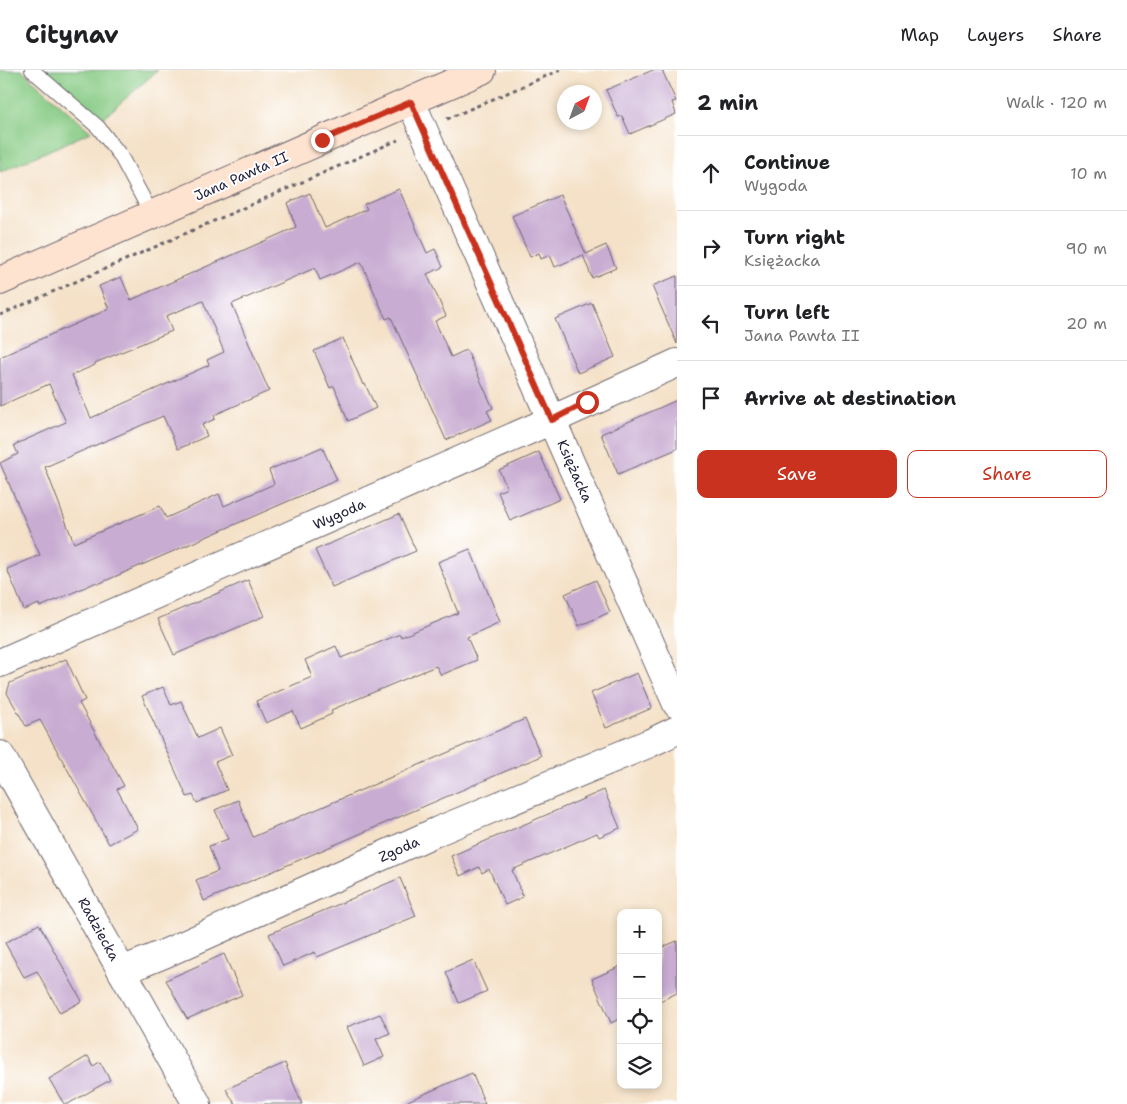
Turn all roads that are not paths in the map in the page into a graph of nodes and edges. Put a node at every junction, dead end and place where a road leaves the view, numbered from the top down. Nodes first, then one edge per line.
1 (32, 70) edge
2 (482, 70) edge
3 (411, 102) junction
4 (152, 215) junction
5 (0, 281) edge
6 (677, 363) edge
7 (552, 420) junction
8 (0, 663) edge
9 (677, 704) edge
10 (677, 730) edge
11 (0, 754) edge
12 (122, 971) junction
13 (197, 1104) edge

1 - 4 lane
2 - 3 street, Jana Pawła II
3 - 4 street, Jana Pawła II
3 - 7 street, Księżacka
4 - 5 street, Jana Pawła II
6 - 7 street, Wygoda
7 - 8 street, Wygoda
7 - 9 street, Księżacka
10 - 12 street, Zgoda
11 - 12 street, Radziecka
12 - 13 street, Radziecka

